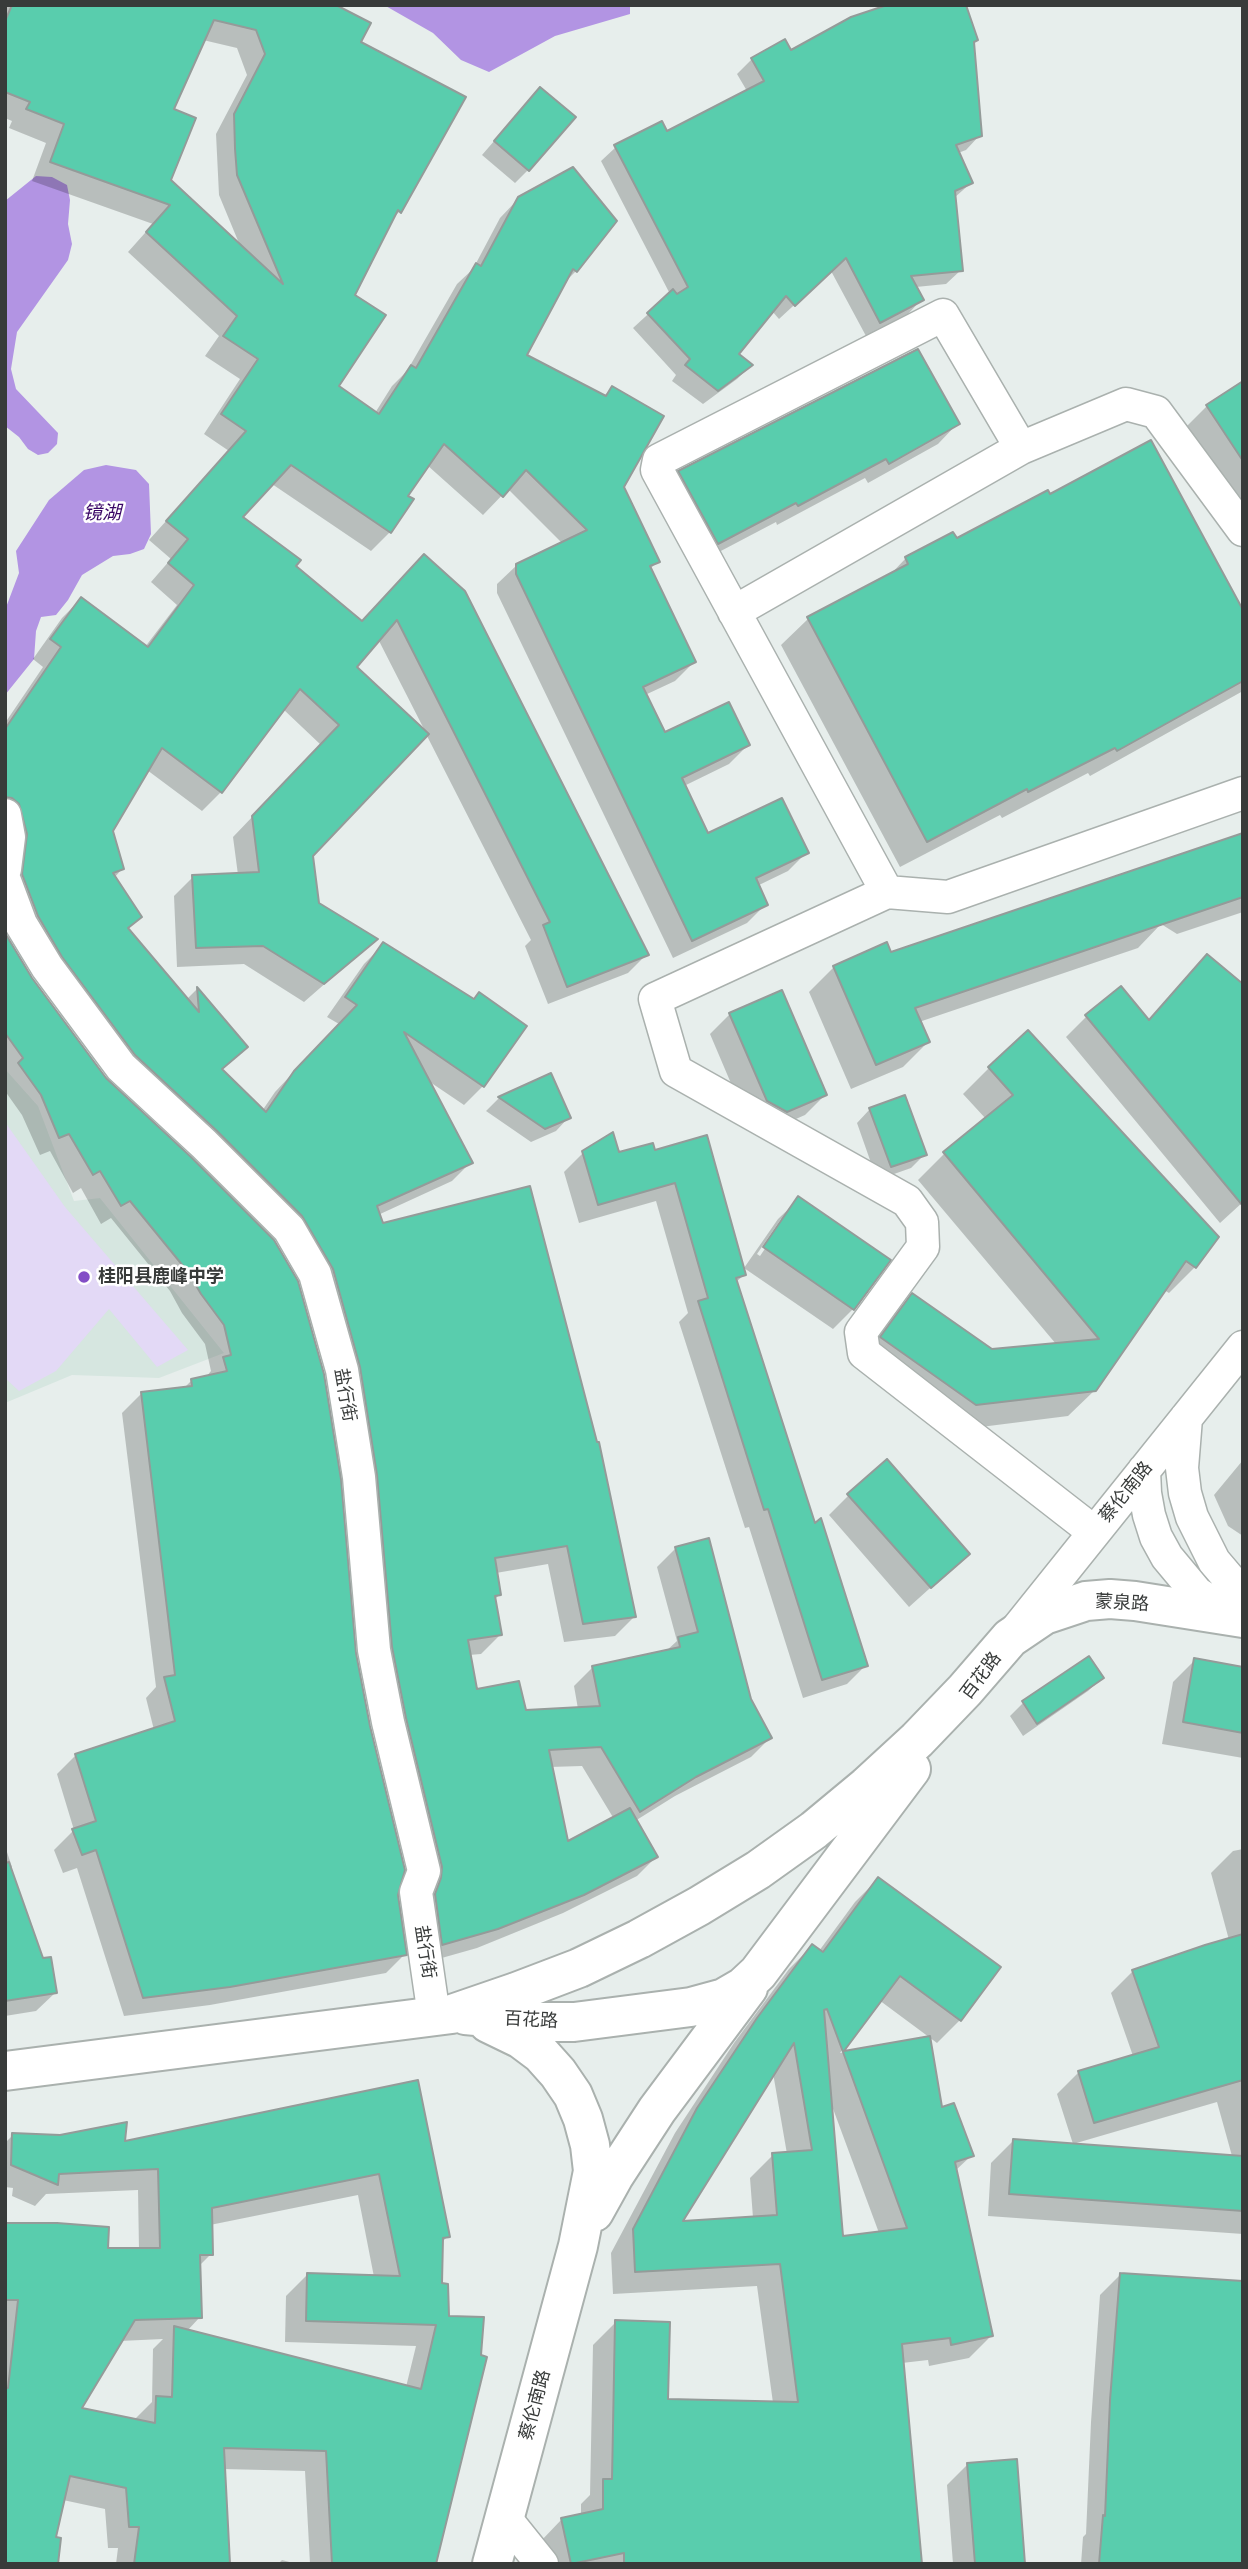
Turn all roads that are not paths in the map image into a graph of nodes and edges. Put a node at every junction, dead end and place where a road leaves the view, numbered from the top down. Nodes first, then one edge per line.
1 (1021, 448) junction
2 (1243, 530) edge
3 (734, 612) junction
4 (1243, 793) edge
5 (5, 815) edge
6 (5, 869) edge
7 (5, 881) edge
8 (887, 892) junction
9 (1243, 1347) edge
10 (1186, 1418) junction
11 (1144, 1470) junction
12 (1094, 1532) junction
13 (1240, 1610) edge
14 (1010, 1638) junction
15 (758, 1973) junction
16 (443, 2015) junction
17 (5, 2071) edge
18 (578, 2246) junction
19 (505, 2518) junction
20 (492, 2564) edge
21 (542, 2564) edge

1 - 2 street
1 - 3 street
1 - 3 street
3 - 8 street
4 - 8 street
5 - 6 street
7 - 16 street, 盐行街
8 - 12 street
9 - 10 street, 蔡伦南路
10 - 11 street, 蔡伦南路
10 - 13 street
11 - 12 street, 蔡伦南路
11 - 13 street
12 - 14 street, 蔡伦南路
13 - 14 main road, 蒙泉路
14 - 15 main road, 百花路
14 - 16 main road, 百花路
15 - 16 main road, 百花路
15 - 18 main road, 蔡伦南路
16 - 17 main road, 百花路
16 - 18 main road, 蔡伦南路
18 - 19 main road, 蔡伦南路
19 - 20 main road, 蔡伦南路
19 - 21 street

